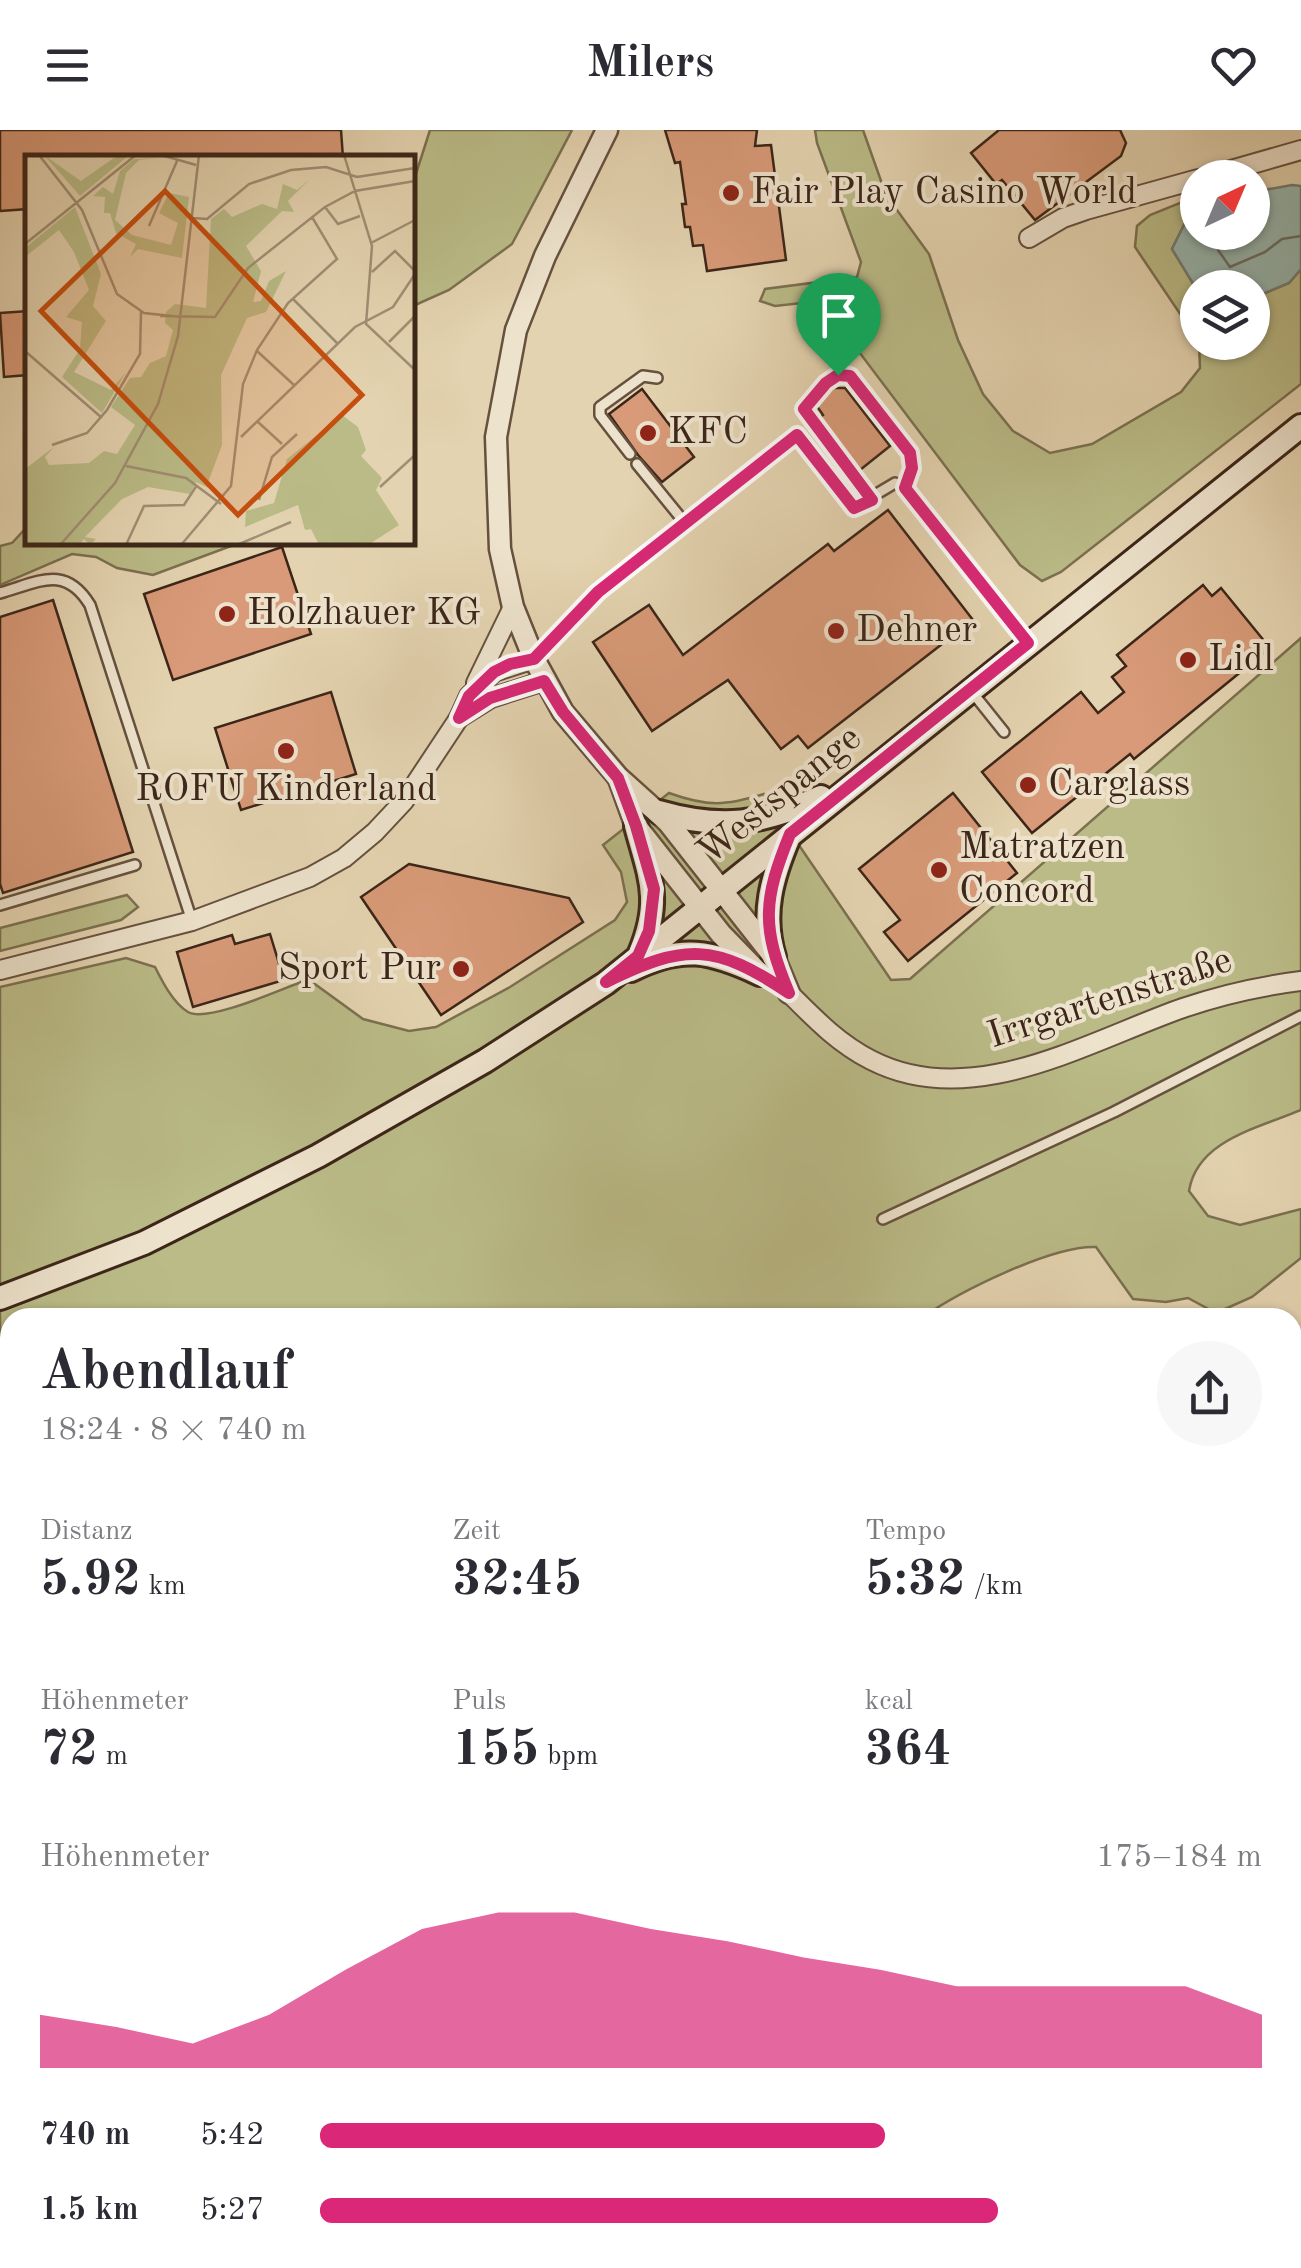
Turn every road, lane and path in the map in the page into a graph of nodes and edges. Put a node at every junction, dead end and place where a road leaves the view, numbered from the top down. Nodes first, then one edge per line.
1 (607, 130) edge
2 (1301, 150) edge
3 (1265, 160) edge
4 (1180, 184) edge
5 (1029, 238) dead end
6 (656, 378) dead end
7 (1301, 426) edge
8 (630, 454) dead end
9 (637, 464) dead end
10 (905, 488) junction
11 (872, 500) junction
12 (685, 522) junction
13 (0, 593) edge
14 (512, 607) junction
15 (1028, 643) junction
16 (534, 659) junction
17 (544, 681) junction
18 (970, 690) junction
19 (469, 696) junction
20 (459, 718) junction
21 (1004, 732) dead end
22 (618, 778) junction
23 (852, 784) junction
24 (659, 812) junction
25 (636, 826) junction
26 (790, 834) junction
27 (136, 865) dead end
28 (720, 889) junction
29 (0, 905) edge
30 (700, 906) junction
31 (192, 921) junction
32 (638, 956) junction
33 (767, 965) junction
34 (0, 970) edge
35 (1301, 981) edge
36 (606, 982) junction
37 (789, 993) joint
38 (1301, 1016) edge
39 (883, 1219) dead end
40 (0, 1298) edge

1 - 14 street
2 - 3 street
4 - 5 street
6 - 8 lane
7 - 15 main road, Westspange
9 - 12 lane
10 - 11 lane
10 - 11 lane
10 - 15 lane
11 - 12 lane
12 - 16 lane
13 - 31 lane
14 - 16 street
14 - 19 street
15 - 18 main road, Westspange
16 - 17 street
16 - 19 street
17 - 20 street
17 - 22 street
18 - 21 lane
18 - 23 main road, Westspange
19 - 20 street
20 - 31 street
22 - 24 street, Irrgartenstraße
22 - 25 street, Irrgartenstraße
23 - 24 main road
23 - 26 main road, Westspange
24 - 28 street, Irrgartenstraße
25 - 30 street, Irrgartenstraße
25 - 32 main road
26 - 28 main road, Westspange
26 - 33 main road
27 - 29 lane
28 - 30 main road, Westspange
28 - 33 street, Irrgartenstraße
30 - 32 main road, Westspange
30 - 33 street, Irrgartenstraße
31 - 34 street
32 - 36 main road, Westspange
33 - 36 main road
33 - 37 street, Irrgartenstraße
35 - 37 street, Irrgartenstraße
36 - 40 main road, Westspange
38 - 39 lane

